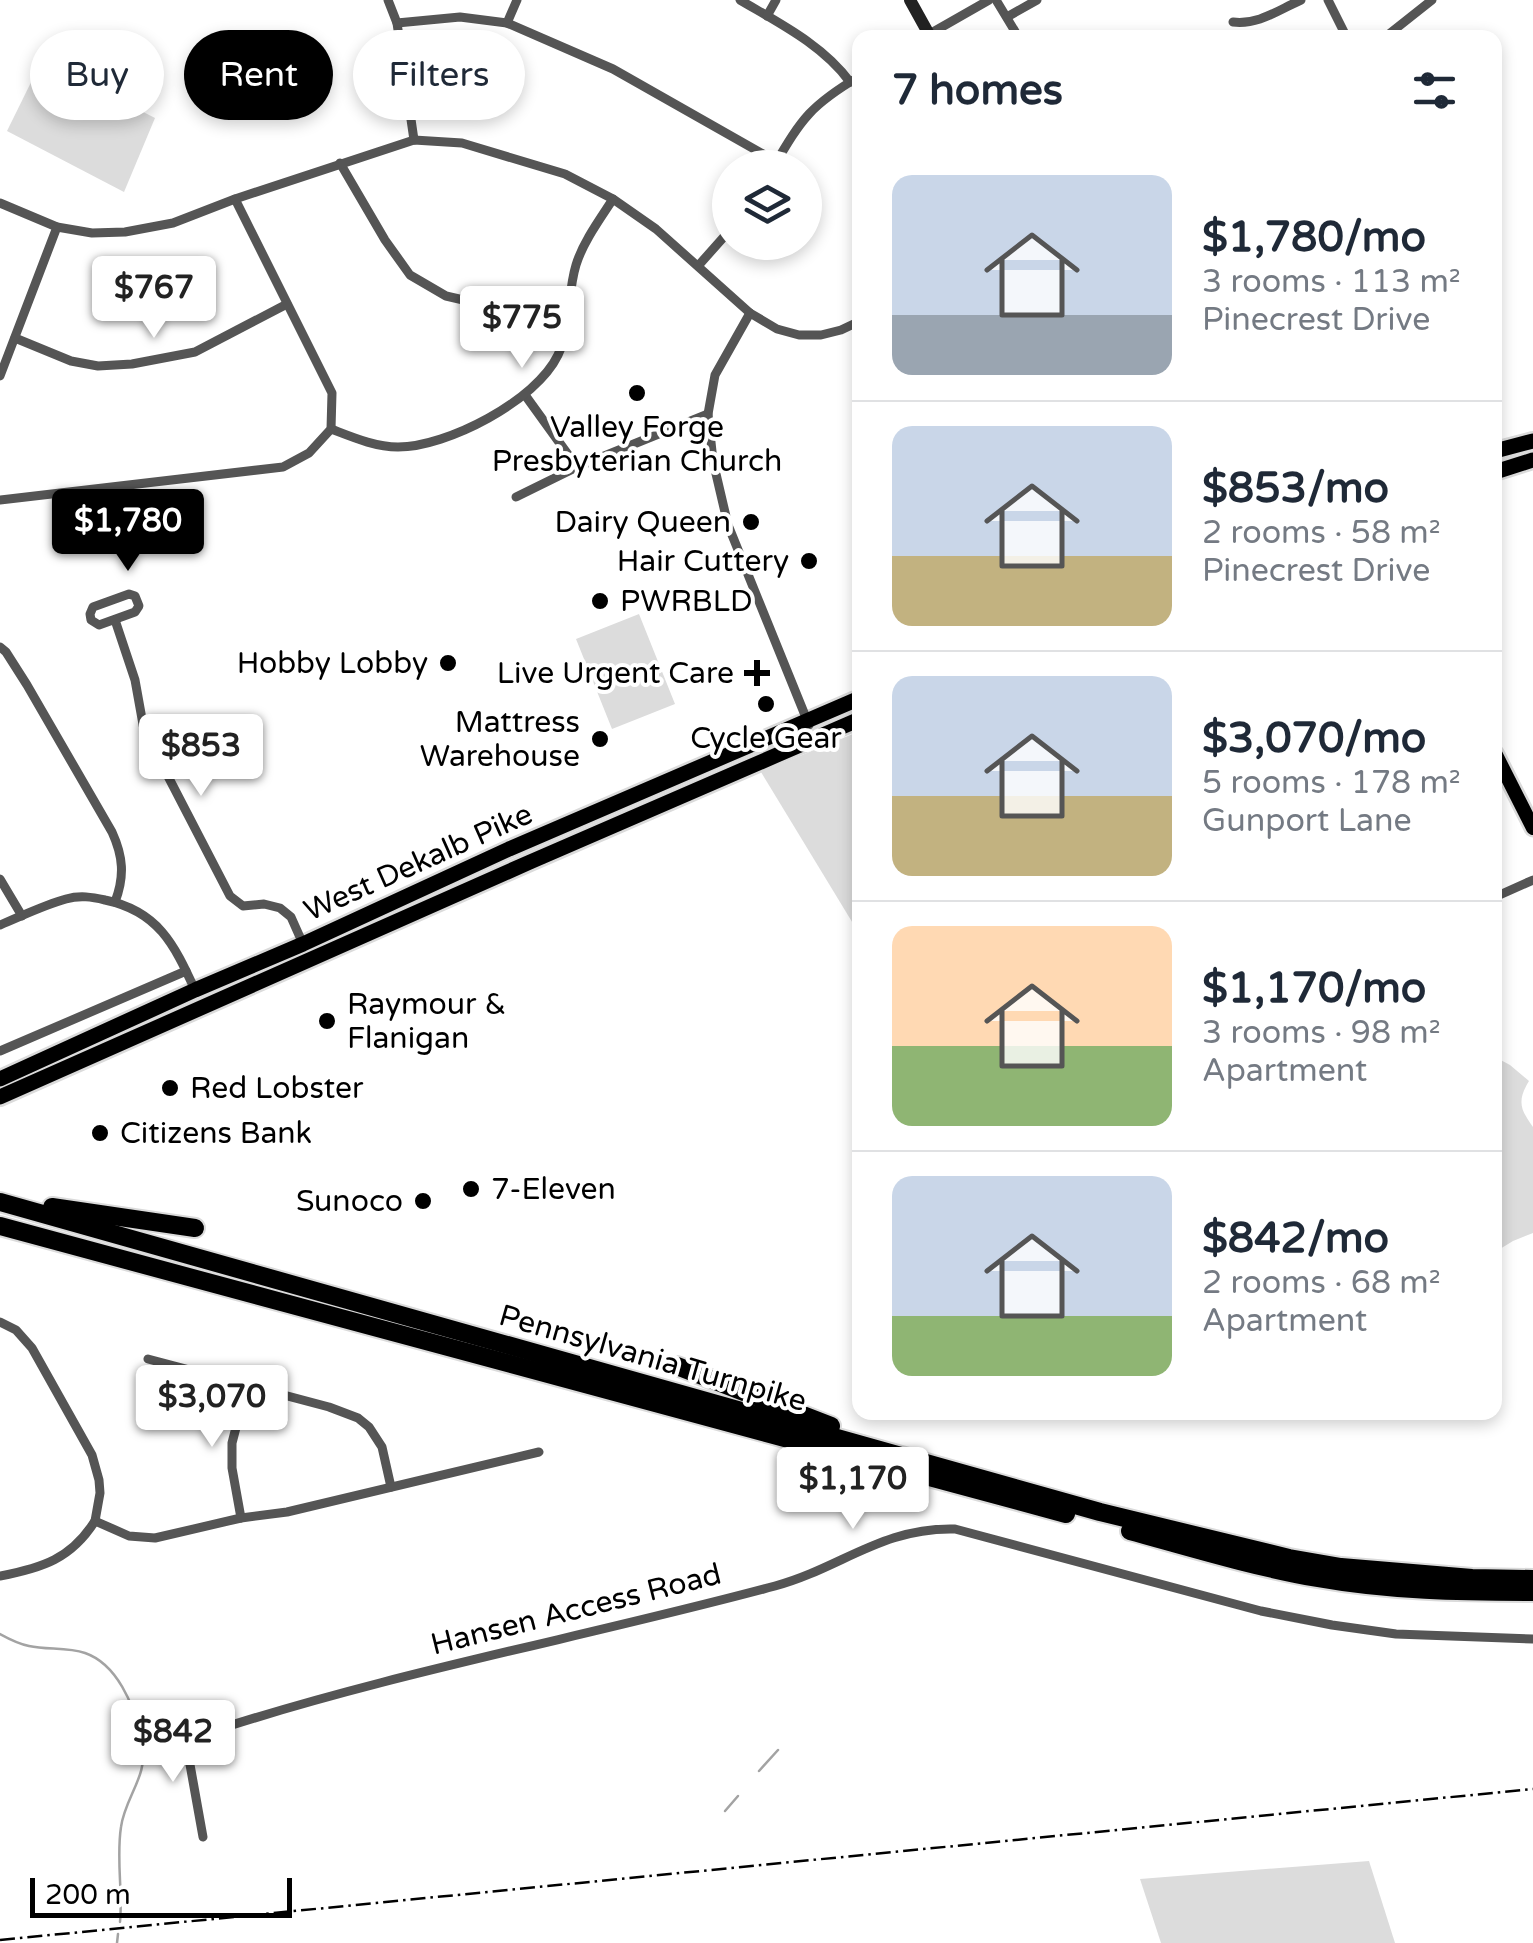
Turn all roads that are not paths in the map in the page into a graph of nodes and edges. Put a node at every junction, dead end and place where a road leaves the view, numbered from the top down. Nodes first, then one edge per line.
1 (388, 0) edge
2 (517, 0) edge
3 (740, 0) edge
4 (776, 0) edge
5 (910, 0) edge
6 (992, 0) edge
7 (1036, 0) edge
8 (1302, 0) edge
9 (1328, 0) edge
10 (1432, 0) edge
11 (767, 16) junction
12 (1007, 17) junction
13 (397, 22) junction
14 (1233, 22) dead end
15 (507, 23) junction
16 (925, 30) edge
17 (939, 30) edge
18 (1014, 30) edge
19 (1343, 30) edge
20 (1394, 30) edge
21 (850, 82) joint
22 (414, 140) junction
23 (750, 150) edge
24 (784, 150) edge
25 (340, 163) junction
26 (235, 199) junction
27 (613, 199) junction
28 (0, 203) edge
29 (57, 227) junction
30 (712, 250) edge
31 (698, 266) junction
32 (287, 304) junction
33 (568, 304) junction
34 (750, 313) junction
35 (852, 324) edge
36 (15, 338) junction
37 (0, 376) edge
38 (525, 395) junction
39 (708, 414) junction
40 (332, 430) junction
41 (1533, 441) edge
42 (1502, 449) edge
43 (1533, 460) edge
44 (577, 467) junction
45 (1502, 470) edge
46 (516, 497) dead end
47 (0, 500) edge
48 (115, 620) junction
49 (0, 647) edge
50 (852, 701) edge
51 (806, 720) junction
52 (852, 722) edge
53 (814, 737) junction
54 (1502, 768) edge
55 (1533, 828) edge
56 (0, 879) edge
57 (1533, 880) edge
58 (1502, 894) edge
59 (116, 902) junction
60 (22, 916) junction
61 (0, 924) edge
62 (303, 944) junction
63 (186, 971) junction
64 (195, 990) junction
65 (202, 1006) junction
66 (0, 1051) edge
67 (0, 1079) edge
68 (0, 1097) edge
69 (0, 1200) edge
70 (0, 1226) edge
71 (195, 1228) dead end
72 (0, 1322) edge
73 (148, 1359) dead end
74 (677, 1366) dead end
75 (247, 1385) junction
76 (539, 1452) dead end
77 (915, 1459) junction
78 (392, 1487) junction
79 (242, 1518) junction
80 (94, 1521) junction
81 (0, 1576) edge
82 (1533, 1579) edge
83 (1533, 1592) edge
84 (1533, 1639) edge
85 (203, 1837) dead end

1 - 13 street
2 - 15 street
3 - 11 street
4 - 11 street
5 - 16 main road
6 - 12 street
6 - 17 street
7 - 12 street
8 - 14 street
9 - 19 street
10 - 20 street
11 - 21 street
12 - 18 street
13 - 15 street
13 - 22 street
15 - 23 street
21 - 24 street
22 - 25 street
22 - 27 street
25 - 26 street
25 - 33 street
26 - 29 street
26 - 32 street
27 - 31 street
27 - 33 street
28 - 29 street
29 - 36 street
30 - 31 street
31 - 34 street
32 - 36 street
32 - 40 street
33 - 38 street
34 - 35 street
34 - 39 street
36 - 37 street
38 - 40 street
38 - 44 street
39 - 44 street
39 - 51 street
40 - 47 street
41 - 42 highway
43 - 45 highway
44 - 46 street
48 - 48 street
48 - 62 street
49 - 59 street
50 - 51 highway, West Dekalb Pike
51 - 53 street
51 - 62 highway, West Dekalb Pike
52 - 53 highway, West Dekalb Pike
53 - 65 highway, West Dekalb Pike
54 - 55 main road
56 - 60 street
57 - 58 street
59 - 60 street
59 - 63 street
60 - 61 street
62 - 64 highway, West Dekalb Pike
63 - 64 street
63 - 66 street
64 - 65 street
64 - 67 highway, West Dekalb Pike
65 - 68 highway, West Dekalb Pike
69 - 71 highway
69 - 77 highway, Pennsylvania Turnpike
70 - 83 highway, Pennsylvania Turnpike
72 - 80 street
73 - 75 street
74 - 77 highway
75 - 78 street
75 - 79 street
76 - 78 street
77 - 82 highway, Pennsylvania Turnpike
78 - 79 street
79 - 80 street
80 - 81 street
84 - 85 street, Hansen Access Road

